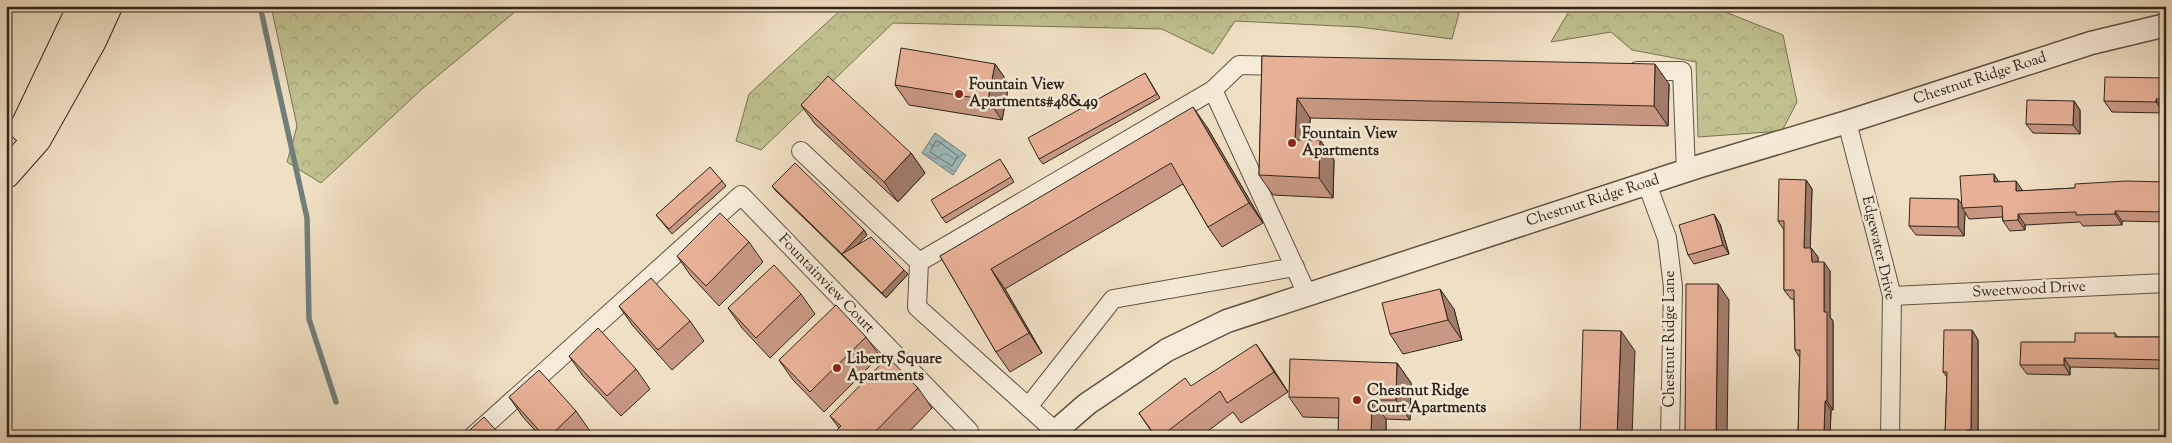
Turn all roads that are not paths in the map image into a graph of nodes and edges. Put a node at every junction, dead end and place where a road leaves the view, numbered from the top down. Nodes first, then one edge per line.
1 (82, 6) edge
2 (108, 6) edge
3 (2166, 25) edge
4 (1298, 66) edge
5 (1623, 71) edge
6 (1213, 90) junction
7 (1847, 122) junction
8 (801, 152) dead end
9 (6, 163) edge
10 (1686, 170) junction
11 (6, 174) edge
12 (1647, 184) junction
13 (918, 262) junction
14 (1295, 267) junction
15 (2166, 283) edge
16 (1307, 294) junction
17 (1892, 296) junction
18 (1028, 407) junction
19 (1052, 434) edge
20 (472, 437) edge
21 (963, 437) edge
22 (1670, 437) edge
23 (1890, 437) edge

1 - 9 highway
2 - 11 highway
3 - 7 street, Chestnut Ridge Road
4 - 6 street
5 - 10 street
6 - 13 street
6 - 14 street
7 - 10 street, Chestnut Ridge Road
7 - 17 street, Edgewater Drive
8 - 13 street
10 - 12 street, Chestnut Ridge Road
12 - 16 street, Chestnut Ridge Road
12 - 22 street, Chestnut Ridge Lane
13 - 18 street
14 - 16 street
14 - 18 street
15 - 17 street, Sweetwood Drive
16 - 19 street, Chestnut Ridge Road
17 - 23 street, Edgewater Drive
18 - 19 street
20 - 21 street, Fountainview Court

